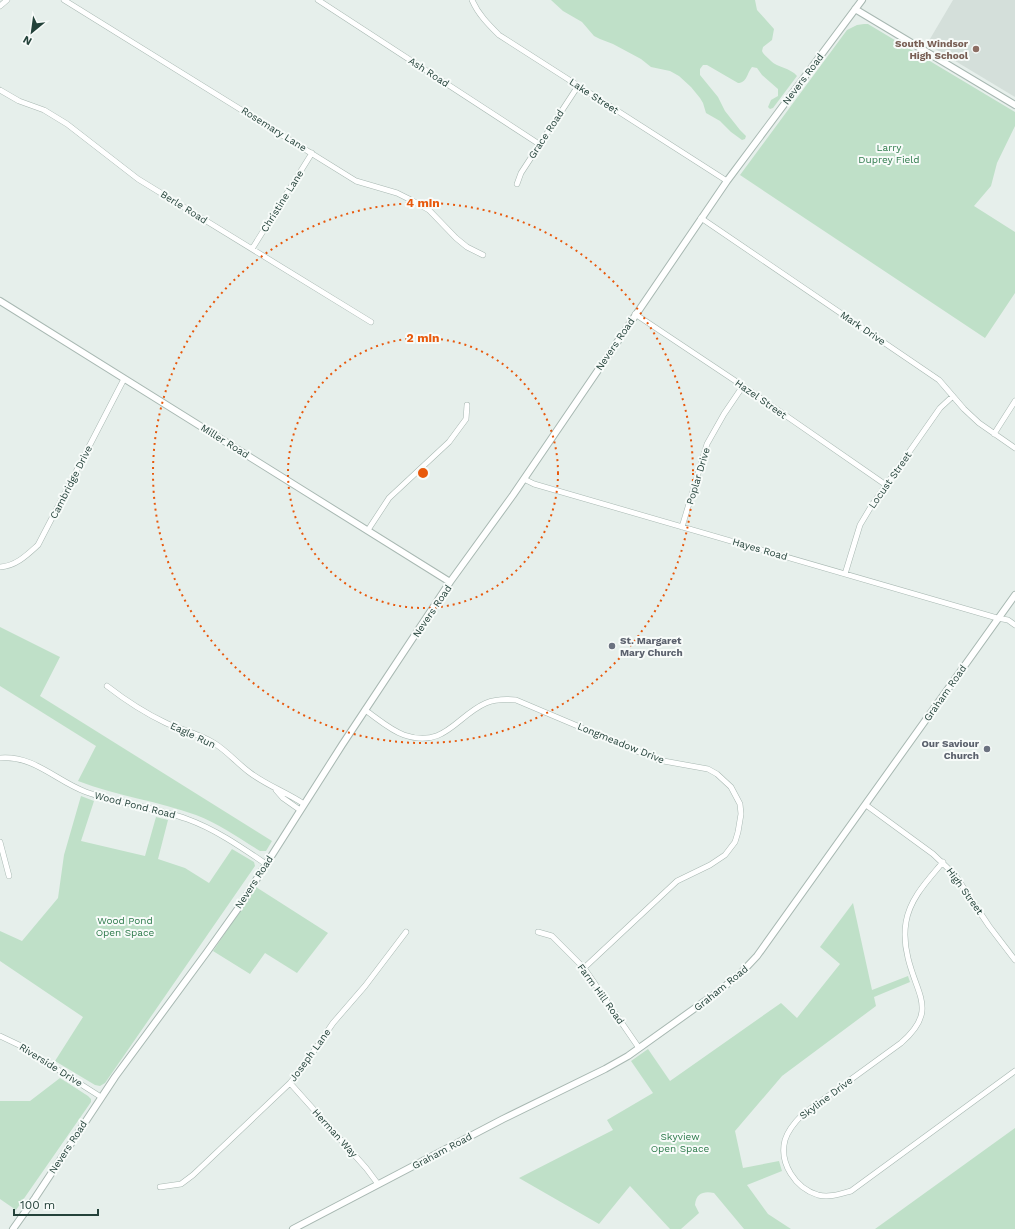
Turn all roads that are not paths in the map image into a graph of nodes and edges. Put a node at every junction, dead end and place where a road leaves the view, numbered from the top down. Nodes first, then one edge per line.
1 (7, 0) edge
2 (64, 0) edge
3 (318, 0) edge
4 (472, 0) edge
5 (862, 0) edge
6 (0, 6) edge
7 (855, 9) junction
8 (578, 86) junction
9 (0, 90) edge
10 (1015, 105) edge
11 (539, 144) junction
12 (312, 153) junction
13 (727, 181) junction
14 (516, 184) dead end
15 (701, 218) junction
16 (252, 249) junction
17 (483, 255) dead end
18 (0, 300) edge
19 (635, 314) junction
20 (371, 322) dead end
21 (124, 379) junction
22 (743, 386) junction
23 (953, 396) junction
24 (1015, 401) edge
25 (467, 405) dead end
26 (994, 434) junction
27 (1015, 448) edge
28 (524, 479) junction
29 (886, 485) junction
30 (682, 527) junction
31 (368, 530) junction
32 (0, 567) edge
33 (845, 574) junction
34 (450, 582) junction
35 (1015, 595) edge
36 (997, 618) junction
37 (1015, 625) edge
38 (107, 686) dead end
39 (365, 710) junction
40 (0, 758) edge
41 (275, 789) junction
42 (304, 804) junction
43 (866, 805) junction
44 (300, 810) junction
45 (0, 842) edge
46 (943, 862) junction
47 (266, 864) junction
48 (9, 876) dead end
49 (406, 932) dead end
50 (538, 932) dead end
51 (1015, 960) edge
52 (584, 968) junction
53 (0, 1036) edge
54 (639, 1048) junction
55 (1015, 1071) edge
56 (290, 1083) junction
57 (101, 1096) junction
58 (378, 1184) junction
59 (160, 1187) dead end
60 (13, 1229) edge
61 (293, 1229) edge

1 - 6 street
2 - 12 street, Rosemary Lane
3 - 11 street, Ash Road
4 - 8 street, Lake Street
5 - 7 street, Nevers Road
7 - 10 street
7 - 13 street, Nevers Road
8 - 11 street, Grace Road
8 - 13 street, Lake Street
9 - 16 street, Berle Road
11 - 14 street, Grace Road
12 - 16 street, Christine Lane
12 - 17 street, Rosemary Lane
13 - 15 street, Nevers Road
15 - 19 street, Nevers Road
15 - 23 street, Mark Drive
16 - 20 street, Berle Road
18 - 21 street, Miller Road
19 - 22 street, Hazel Street
19 - 28 street, Nevers Road
21 - 31 street, Miller Road
21 - 32 street, Cambridge Drive
22 - 29 street, Hazel Street
22 - 30 street, Poplar Drive
23 - 26 street, Mark Drive
23 - 29 street, Locust Street
24 - 26 street
25 - 31 street
26 - 27 street, Mark Drive
28 - 30 street, Hayes Road
28 - 34 street, Nevers Road
29 - 33 street, Locust Street
30 - 33 street, Hayes Road
31 - 34 street, Miller Road
33 - 36 street, Hayes Road
34 - 39 street, Nevers Road
35 - 36 street, Graham Road
36 - 37 street, Hayes Road
36 - 43 street, Graham Road
38 - 41 street, Eagle Run
39 - 42 street, Nevers Road
39 - 52 street, Longmeadow Drive
40 - 47 street, Wood Pond Road
41 - 42 street, Eagle Run
41 - 44 street, Eagle Run
42 - 44 street, Nevers Road
43 - 46 street, High Street
43 - 54 street, Graham Road
44 - 47 street, Nevers Road
45 - 48 street
46 - 51 street, High Street
46 - 55 street, Skyline Drive
47 - 57 street, Nevers Road
49 - 56 street, Joseph Lane
50 - 52 street, Farm Hill Road
52 - 54 street, Farm Hill Road
53 - 57 street, Riverside Drive
54 - 58 street, Graham Road
56 - 58 street, Herman Way
56 - 59 street, Joseph Lane
57 - 60 street, Nevers Road
58 - 61 street, Graham Road

